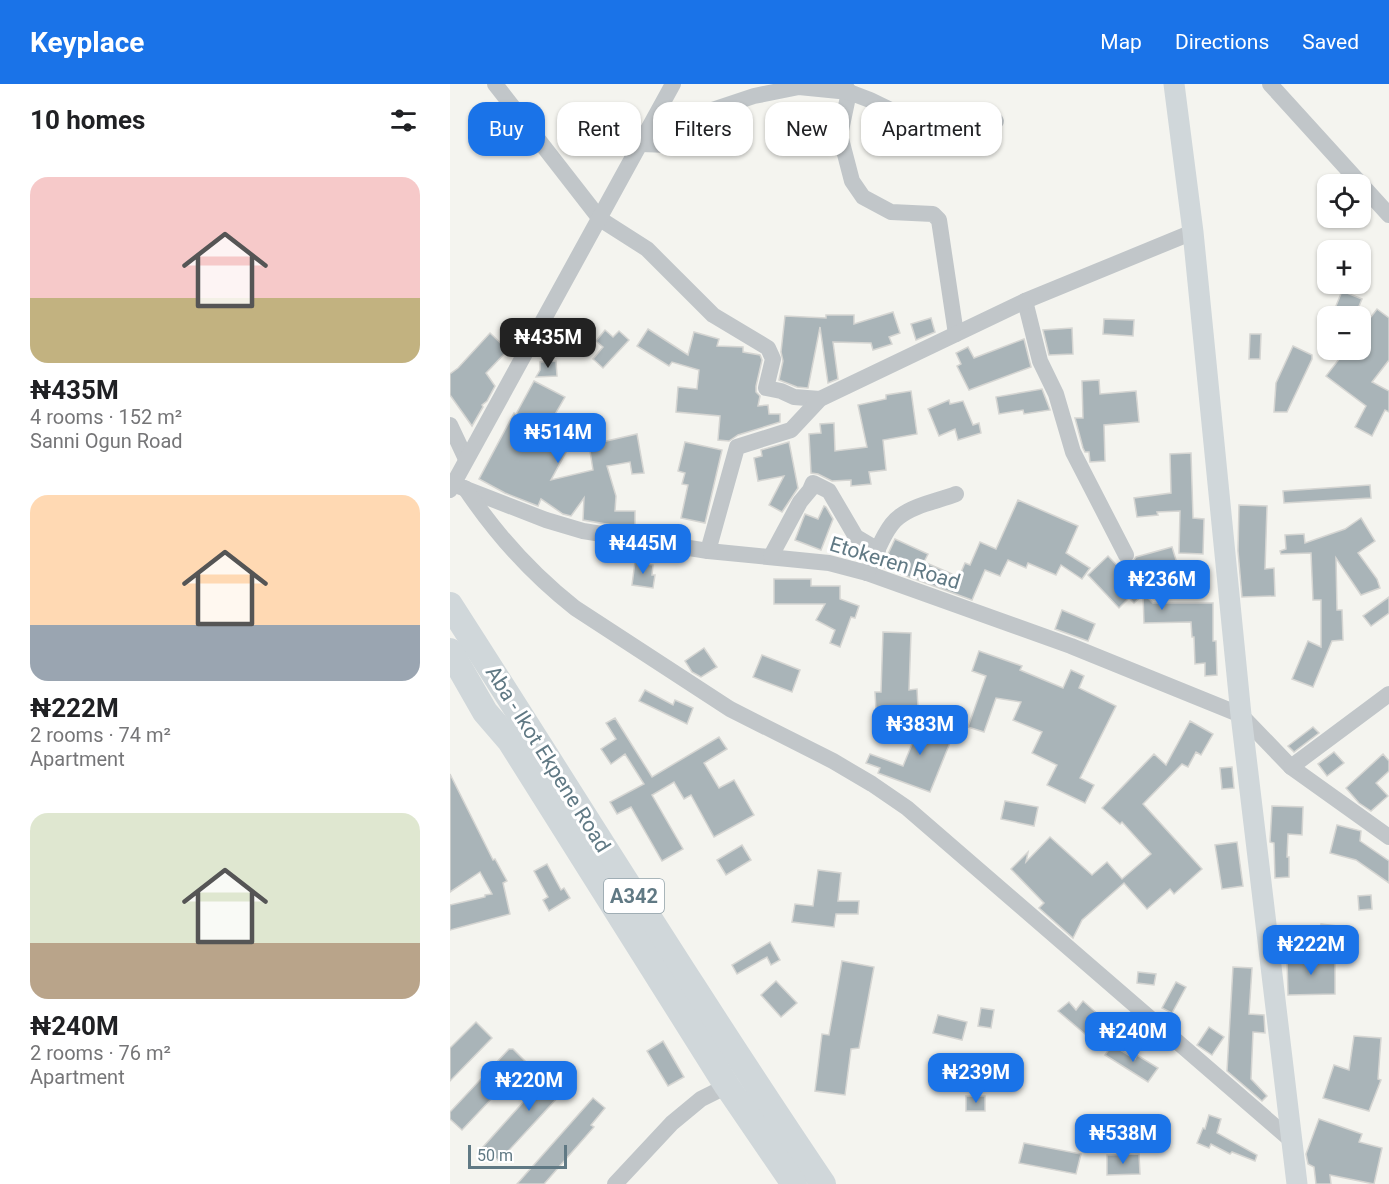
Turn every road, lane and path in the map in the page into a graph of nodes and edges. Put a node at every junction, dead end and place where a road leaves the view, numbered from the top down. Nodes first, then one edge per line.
1 (495, 84) edge
2 (673, 84) edge
3 (1174, 84) edge
4 (1270, 84) edge
5 (802, 86) edge
6 (847, 88) edge
7 (874, 102) edge
8 (641, 144) joint
9 (634, 156) edge
10 (1389, 215) edge
11 (600, 219) junction
12 (1193, 231) junction
13 (1025, 301) junction
14 (956, 334) junction
15 (820, 399) junction
16 (450, 425) edge
17 (466, 459) junction
18 (456, 488) edge
19 (956, 494) dead end
20 (878, 550) junction
21 (708, 551) junction
22 (1126, 555) dead end
23 (771, 556) junction
24 (867, 573) junction
25 (450, 605) edge
26 (450, 651) edge
27 (1389, 694) edge
28 (1240, 715) junction
29 (1291, 767) junction
30 (1389, 837) edge
31 (727, 1086) junction
32 (1292, 1142) junction
33 (615, 1184) edge
34 (794, 1184) edge
35 (823, 1184) edge
36 (1297, 1184) edge

1 - 11 street
2 - 8 street
3 - 12 main road
4 - 10 street
5 - 6 street
5 - 8 street
6 - 7 street
6 - 14 street
9 - 11 street
11 - 15 street
11 - 17 street
12 - 13 street
12 - 28 main road
13 - 14 street
13 - 22 street
14 - 15 street
15 - 21 street
16 - 17 street
17 - 18 street
18 - 21 street, Etokeren Road
18 - 32 street
19 - 20 street
20 - 23 street
20 - 24 street
21 - 23 street, Etokeren Road
23 - 24 street, Etokeren Road
24 - 28 street, Etokeren Road
25 - 35 highway, Aba - Ikot Ekpene Road / A342
26 - 31 highway, A342
27 - 29 street
28 - 29 street
28 - 32 main road
29 - 30 street
31 - 33 street
31 - 34 highway, A342
32 - 36 main road

